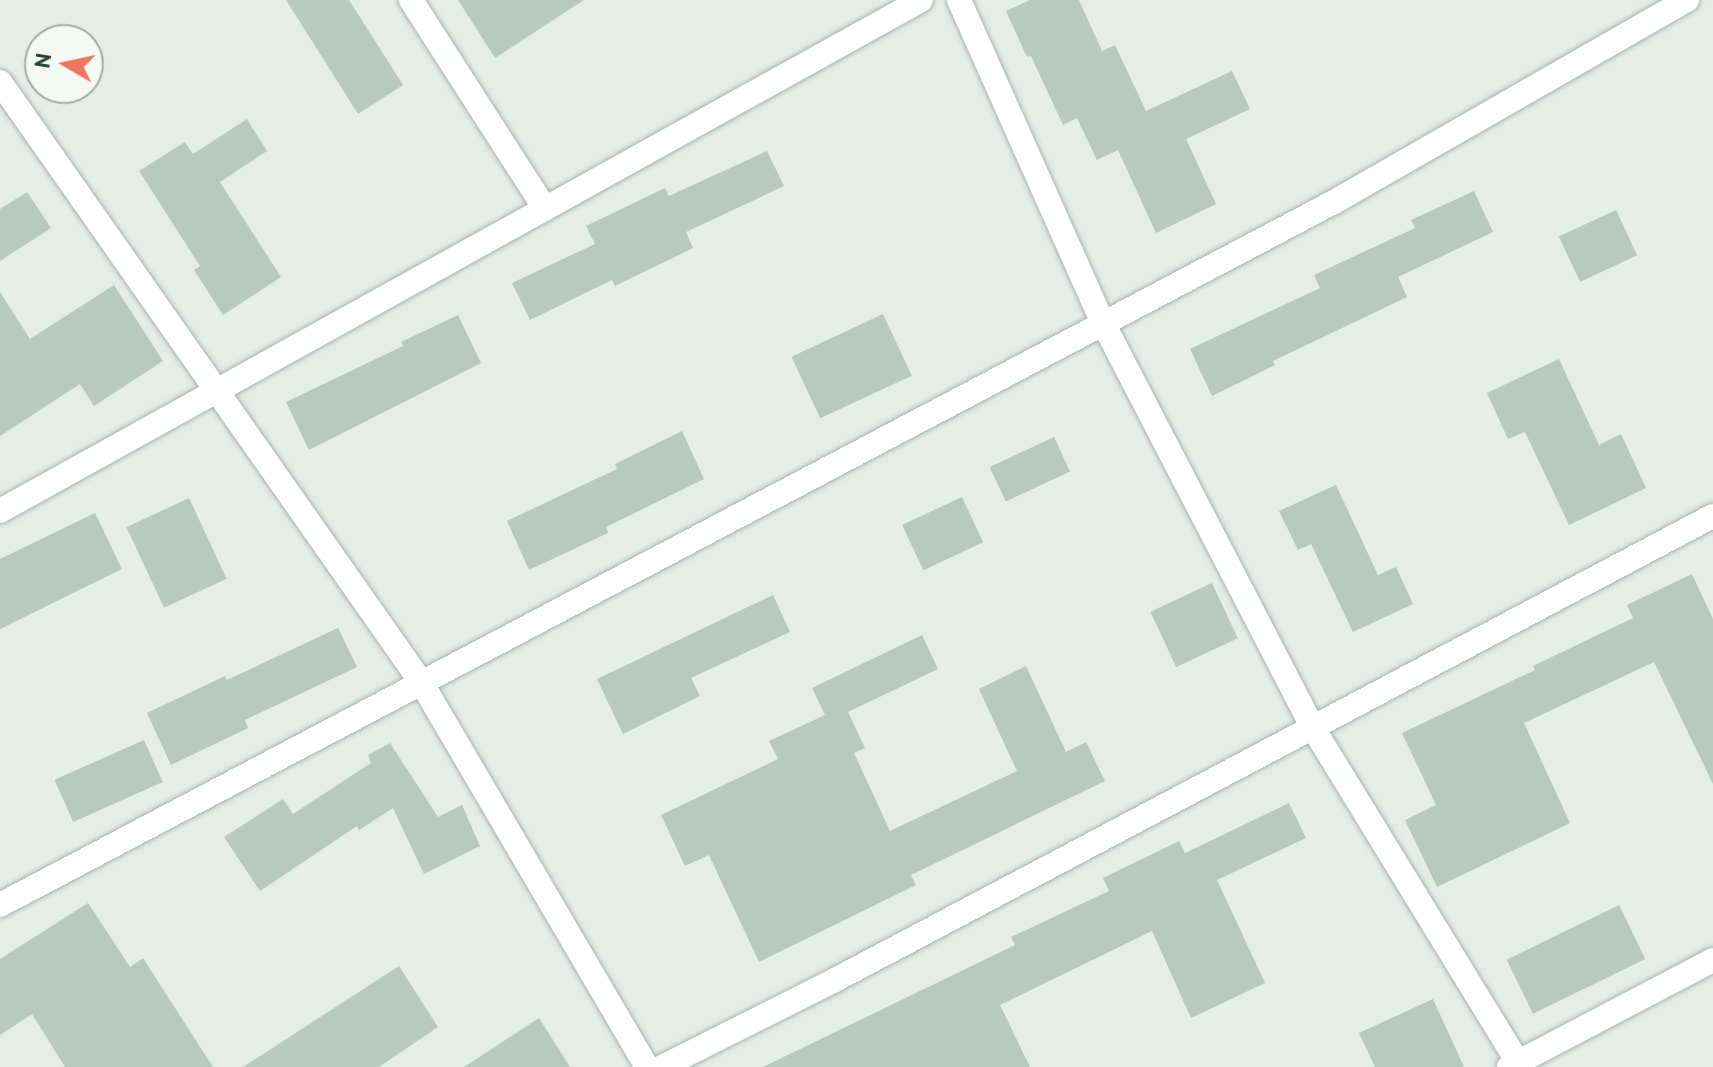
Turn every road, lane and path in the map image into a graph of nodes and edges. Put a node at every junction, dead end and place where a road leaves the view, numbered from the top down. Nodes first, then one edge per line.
1 (411, 0) edge
2 (921, 0) edge
3 (959, 0) edge
4 (1687, 0) edge
5 (0, 82) edge
6 (545, 209) junction
7 (1103, 323) junction
8 (218, 390) junction
9 (0, 511) edge
10 (1713, 516) edge
11 (421, 682) junction
12 (1313, 728) junction
13 (0, 905) edge
14 (1713, 960) edge
15 (1516, 1066) edge
16 (647, 1067) edge
17 (662, 1067) edge

1 - 6 street
2 - 6 street
3 - 7 street
4 - 7 street
5 - 8 street
6 - 8 street
7 - 11 street
7 - 12 street
8 - 9 street
8 - 11 street
10 - 12 street
11 - 13 street
11 - 16 street
12 - 15 street
12 - 17 street
14 - 15 street

